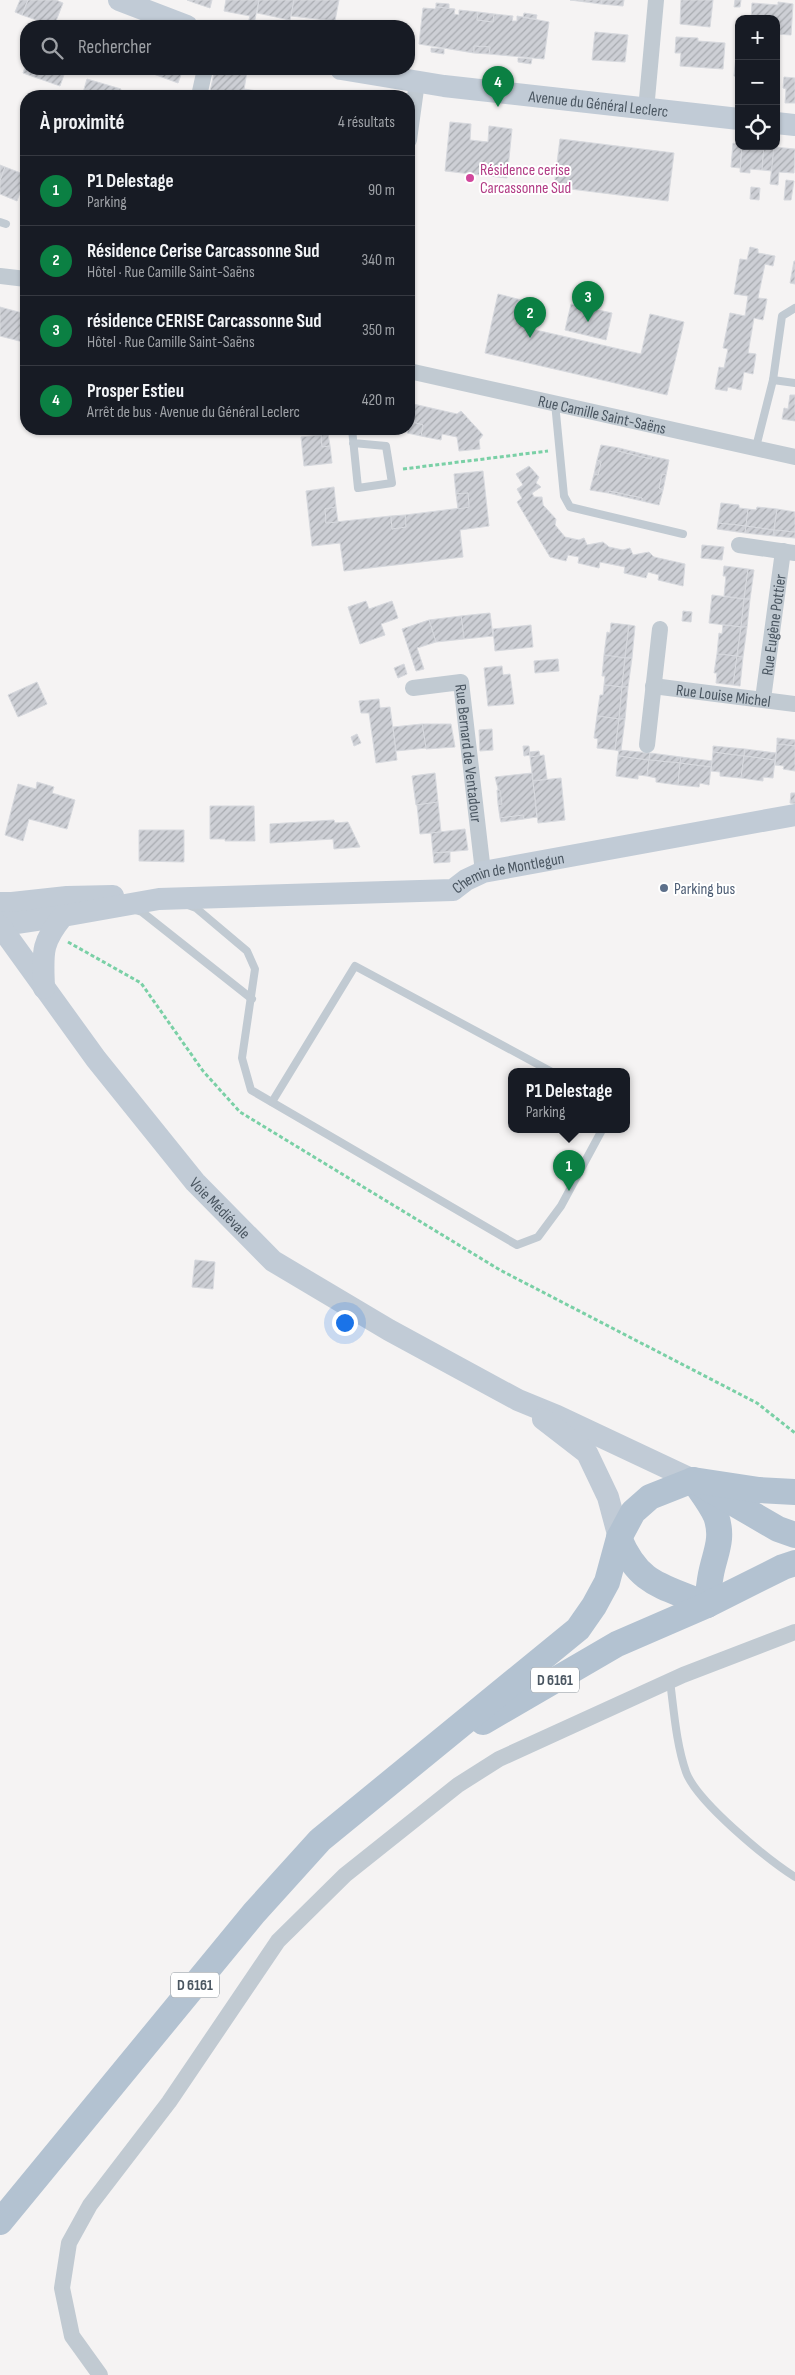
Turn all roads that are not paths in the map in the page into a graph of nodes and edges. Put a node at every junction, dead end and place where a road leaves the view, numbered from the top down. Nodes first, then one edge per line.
1 (119, 0) edge
2 (656, 0) edge
3 (171, 20) edge
4 (204, 75) edge
5 (376, 75) edge
6 (417, 82) junction
7 (200, 90) edge
8 (415, 96) edge
9 (646, 110) junction
10 (735, 119) edge
11 (780, 123) edge
12 (795, 125) edge
13 (0, 276) edge
14 (20, 278) edge
15 (795, 308) edge
16 (415, 372) edge
17 (773, 380) junction
18 (795, 383) edge
19 (555, 402) junction
20 (352, 435) edge
21 (353, 443) junction
22 (756, 447) junction
23 (795, 457) edge
24 (683, 534) dead end
25 (739, 545) dead end
26 (789, 552) edge
27 (660, 629) dead end
28 (653, 686) junction
29 (413, 688) dead end
30 (763, 700) junction
31 (795, 704) edge
32 (647, 745) dead end
33 (795, 815) edge
34 (483, 872) junction
35 (164, 899) junction
36 (0, 903) edge
37 (118, 905) junction
38 (62, 916) junction
39 (0, 922) edge
40 (0, 926) edge
41 (44, 988) junction
42 (252, 999) junction
43 (545, 1068) edge
44 (272, 1102) junction
45 (600, 1133) edge
46 (518, 1400) junction
47 (693, 1480) junction
48 (795, 1492) edge
49 (795, 1536) edge
50 (619, 1538) junction
51 (795, 1563) edge
52 (707, 1605) junction
53 (795, 1632) edge
54 (670, 1681) junction
55 (409, 1766) junction
56 (795, 1877) edge
57 (0, 2222) edge
58 (100, 2375) edge

1 - 3 street
2 - 9 street
4 - 7 street
5 - 6 street, Avenue du Général Leclerc
6 - 8 street
6 - 9 street, Avenue du Général Leclerc
9 - 10 street, Avenue du Général Leclerc
11 - 12 street
13 - 14 street
15 - 17 lane
16 - 19 street, Rue Camille Saint-Saëns
17 - 18 lane
17 - 22 lane
19 - 22 street, Rue Camille Saint-Saëns
19 - 24 lane
20 - 21 lane
21 - 21 lane
22 - 23 street, Rue Camille Saint-Saëns
25 - 26 street
26 - 30 street, Rue Eugène Pottier
27 - 28 street
28 - 30 street, Rue Louise Michel
28 - 32 street
29 - 34 street, Rue Bernard de Ventadour
30 - 31 street, Rue Louise Michel
33 - 34 street, Chemin de Montlegun
34 - 35 street, Chemin de Montlegun
35 - 36 street, Chemin de Montlegun
35 - 37 street, Chemin de Montlegun
35 - 42 lane
37 - 38 street, Chemin de Montlegun
37 - 42 lane
38 - 39 street, Chemin de Montlegun
38 - 41 street
40 - 41 street, Voie Médiévale
41 - 46 street, Voie Médiévale
42 - 44 lane
43 - 44 lane
44 - 45 lane
46 - 47 street
46 - 50 street
47 - 48 main road
47 - 49 main road
47 - 50 main road
47 - 52 main road
50 - 52 main road
50 - 55 main road
51 - 52 main road, D 6161
52 - 55 main road, D 6161
53 - 54 street
54 - 56 lane
54 - 58 street
55 - 57 main road, D 6161

